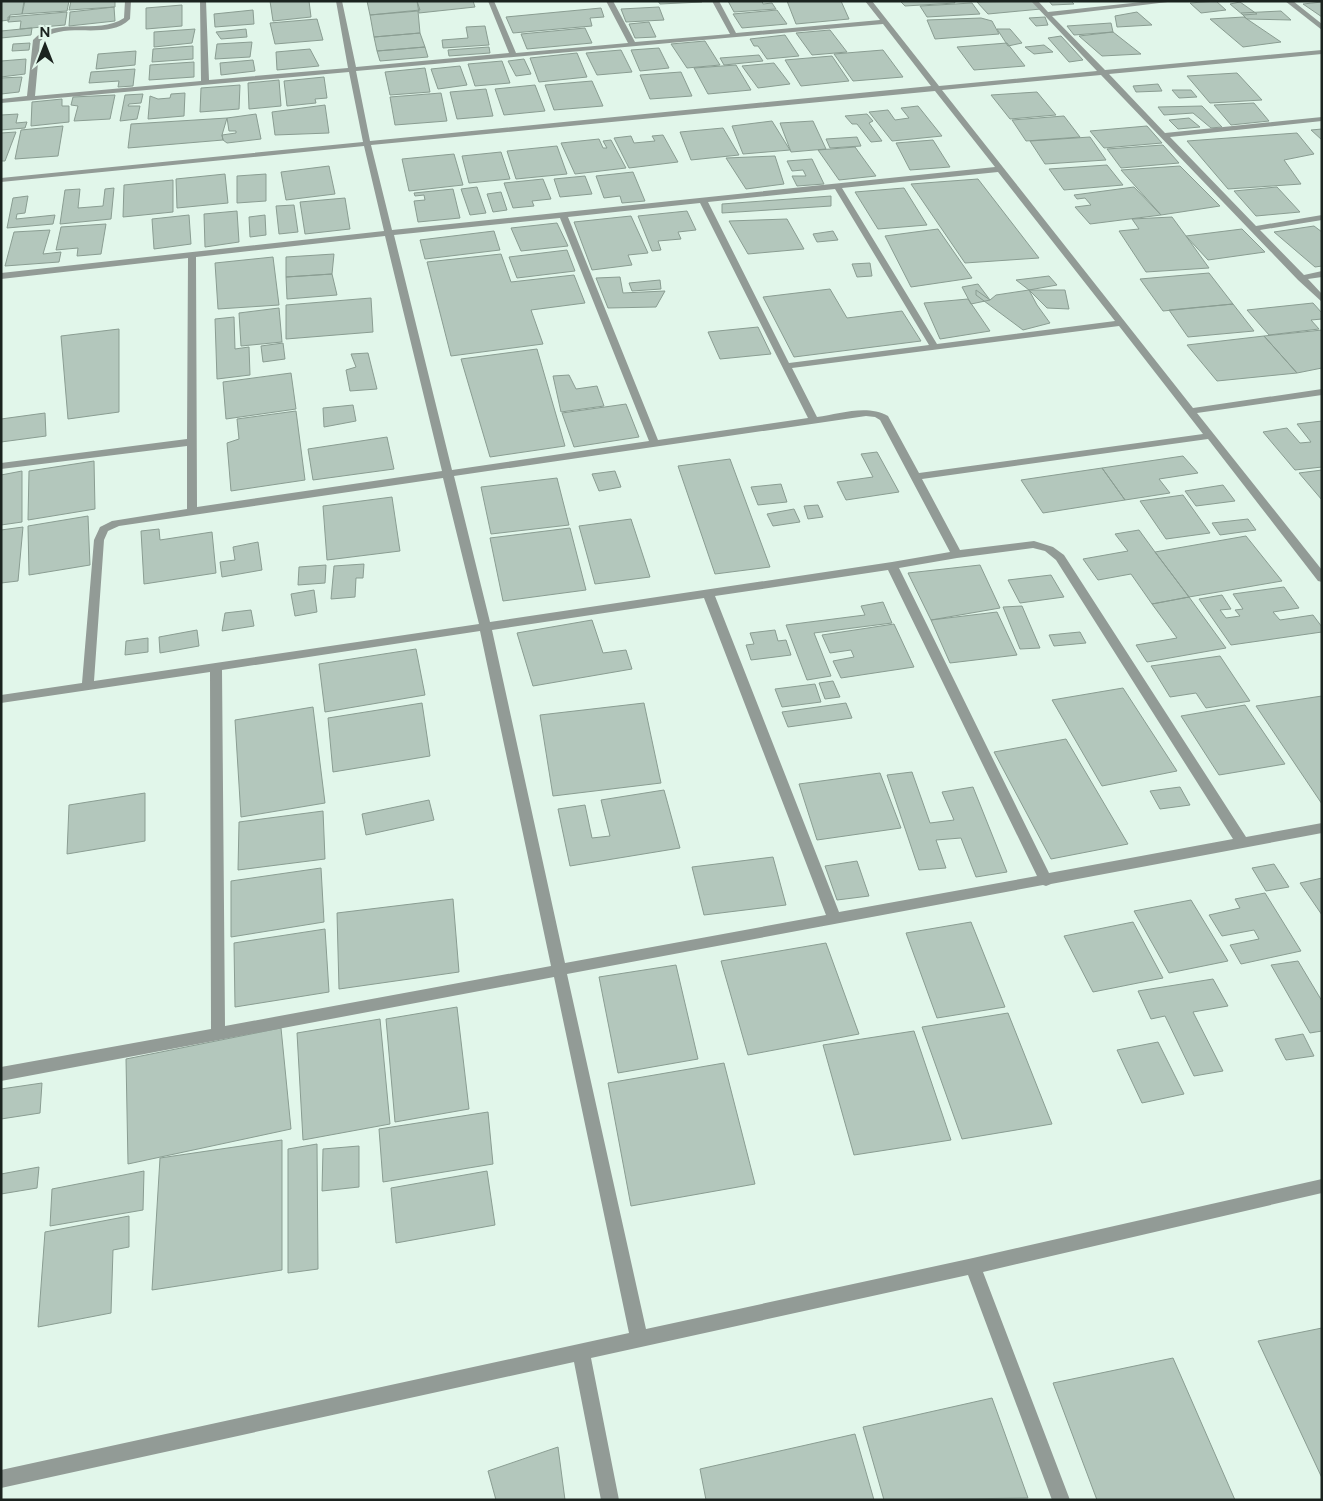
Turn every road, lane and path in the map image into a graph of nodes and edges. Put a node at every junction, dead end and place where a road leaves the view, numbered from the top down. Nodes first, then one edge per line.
1 (128, 1) edge
2 (203, 1) edge
3 (339, 1) edge
4 (492, 1) edge
5 (609, 1) edge
6 (715, 1) edge
7 (868, 1) edge
8 (1034, 1) edge
9 (1173, 1) edge
10 (1288, 1) edge
11 (1047, 14) junction
12 (884, 22) junction
13 (1322, 28) edge
14 (734, 35) junction
15 (632, 43) junction
16 (1322, 52) edge
17 (513, 54) junction
18 (351, 68) junction
19 (1104, 73) junction
20 (205, 84) junction
21 (937, 89) junction
22 (31, 98) junction
23 (1, 101) edge
24 (1322, 119) edge
25 (1164, 135) junction
26 (366, 144) junction
27 (1000, 169) junction
28 (1, 180) edge
29 (837, 186) junction
30 (703, 200) junction
31 (563, 215) junction
32 (1322, 217) edge
33 (1254, 229) junction
34 (388, 233) junction
35 (192, 254) junction
36 (1322, 274) edge
37 (1, 276) edge
38 (1301, 278) junction
39 (1322, 299) edge
40 (1121, 323) junction
41 (934, 346) junction
42 (786, 366) junction
43 (1322, 392) edge
44 (1190, 411) junction
45 (814, 421) junction
46 (1210, 436) junction
47 (191, 442) junction
48 (655, 444) junction
49 (1, 466) edge
50 (447, 474) junction
51 (917, 476) junction
52 (192, 511) junction
53 (957, 554) junction
54 (892, 566) junction
55 (1322, 578) edge
56 (708, 593) junction
57 (485, 626) junction
58 (216, 667) junction
59 (88, 686) junction
60 (1, 699) edge
61 (1322, 828) edge
62 (1242, 842) junction
63 (1046, 881) junction
64 (835, 920) junction
65 (560, 971) junction
66 (218, 1034) junction
67 (1, 1074) edge
68 (1322, 1186) edge
69 (973, 1266) junction
70 (639, 1338) junction
71 (581, 1351) junction
72 (1, 1479) edge
73 (610, 1500) edge
74 (1061, 1500) edge

1 - 22 street
2 - 20 street
3 - 18 street
4 - 17 street
5 - 15 street
6 - 14 street
7 - 12 street
8 - 11 street
9 - 11 street
10 - 13 street
11 - 19 street
12 - 14 street
12 - 21 street
14 - 15 street
15 - 17 street
16 - 19 street
17 - 18 street
18 - 20 street
18 - 26 street
19 - 21 street
19 - 25 street
20 - 22 street
21 - 26 street
21 - 27 street
22 - 23 street
24 - 25 street
25 - 33 street
26 - 28 street
26 - 34 street
27 - 29 street
27 - 40 street
29 - 30 street
29 - 41 street
30 - 31 street
30 - 42 street
31 - 34 street
31 - 48 street
32 - 33 street
33 - 38 street
34 - 35 street
34 - 50 street
35 - 37 street
35 - 47 street
36 - 38 street
38 - 39 street
40 - 41 street
40 - 44 street
41 - 42 street
42 - 45 street
43 - 44 street
44 - 46 street
45 - 48 street
45 - 51 street
46 - 51 street
46 - 55 street
47 - 49 street
47 - 52 street
48 - 50 street
50 - 52 street
50 - 57 street
51 - 53 street
52 - 59 street
53 - 54 street
53 - 62 street
54 - 56 street
54 - 63 street
56 - 57 street
56 - 64 street
57 - 58 street
57 - 65 street
58 - 59 street
58 - 66 street
59 - 60 street
61 - 62 street
62 - 63 street
63 - 64 street
64 - 65 street
65 - 66 street
65 - 70 street
66 - 67 street
68 - 69 street
69 - 70 street
69 - 74 street
70 - 71 street
71 - 72 street
71 - 73 street

